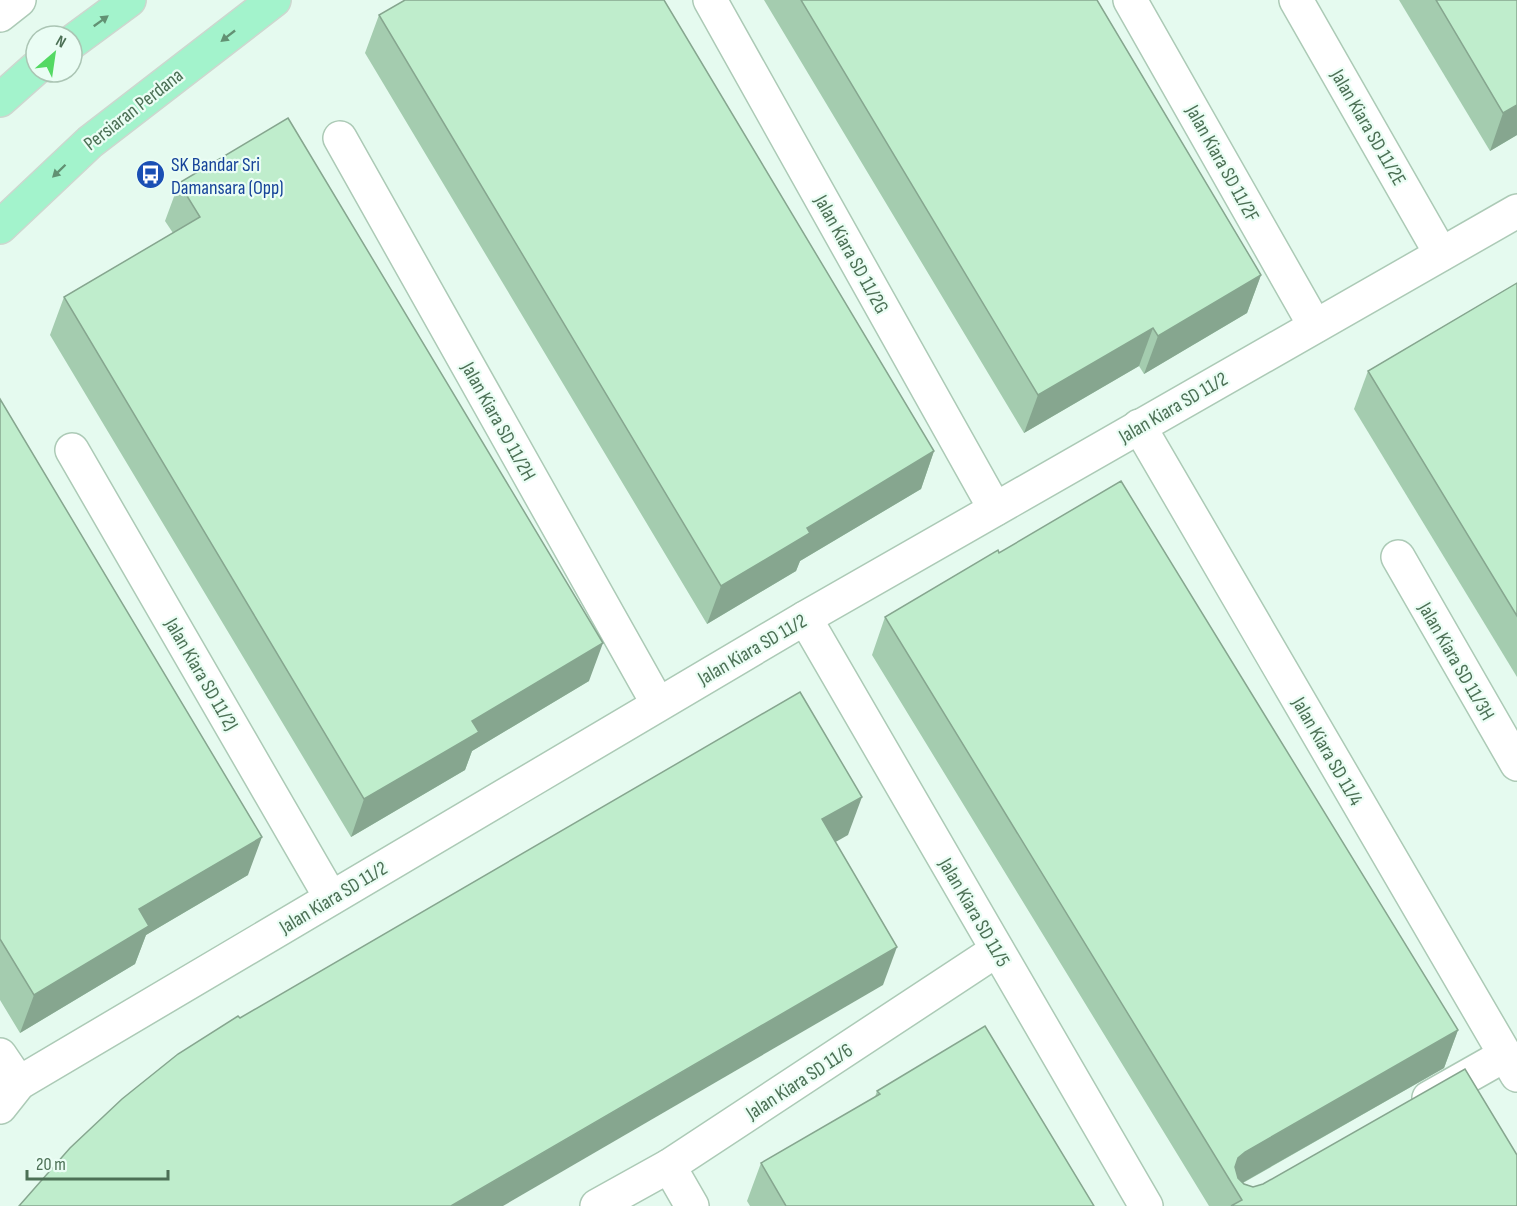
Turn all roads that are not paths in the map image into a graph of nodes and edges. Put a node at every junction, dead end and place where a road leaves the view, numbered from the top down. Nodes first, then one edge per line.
1 (19, 0) edge
2 (129, 0) edge
3 (274, 0) edge
4 (710, 0) edge
5 (1130, 0) edge
6 (1296, 0) edge
7 (0, 15) edge
8 (84, 33) edge
9 (24, 79) edge
10 (0, 100) edge
11 (340, 138) dead end
12 (1517, 211) edge
13 (0, 227) edge
14 (1441, 254) junction
15 (1315, 326) junction
16 (1140, 426) junction
17 (72, 450) dead end
18 (995, 509) junction
19 (1398, 557) dead end
20 (805, 618) junction
21 (658, 704) junction
22 (1517, 764) edge
23 (331, 898) junction
24 (997, 950) junction
25 (0, 1055) edge
26 (1511, 1065) edge
27 (9, 1095) edge
28 (1403, 1113) edge
29 (669, 1166) junction
30 (597, 1206) edge
31 (692, 1206) edge
32 (1146, 1206) edge

1 - 7 street
8 -> 2 main road
3 -> 13 main road, Persiaran Perdana
4 - 18 street, Jalan Kiara SD 11/2G
5 - 15 street, Jalan Kiara SD 11/2F
6 - 14 street, Jalan Kiara SD 11/2E
9 - 10 main road
11 - 21 street, Jalan Kiara SD 11/2H
12 - 14 street, Jalan Kiara SD 11/2
14 - 15 street, Jalan Kiara SD 11/2
15 - 16 street, Jalan Kiara SD 11/2
16 - 18 street, Jalan Kiara SD 11/2
16 - 26 street, Jalan Kiara SD 11/4
17 - 23 street, Jalan Kiara SD 11/2J
18 - 20 street, Jalan Kiara SD 11/2
19 - 22 street, Jalan Kiara SD 11/3H
20 - 21 street, Jalan Kiara SD 11/2
20 - 24 street, Jalan Kiara SD 11/5
21 - 23 street, Jalan Kiara SD 11/2
23 - 27 street, Jalan Kiara SD 11/2
24 - 29 street, Jalan Kiara SD 11/6
24 - 32 street, Jalan Kiara SD 11/5
25 - 27 street
26 - 28 street
29 - 30 street, Jalan Kiara SD 11/6
29 - 31 street

